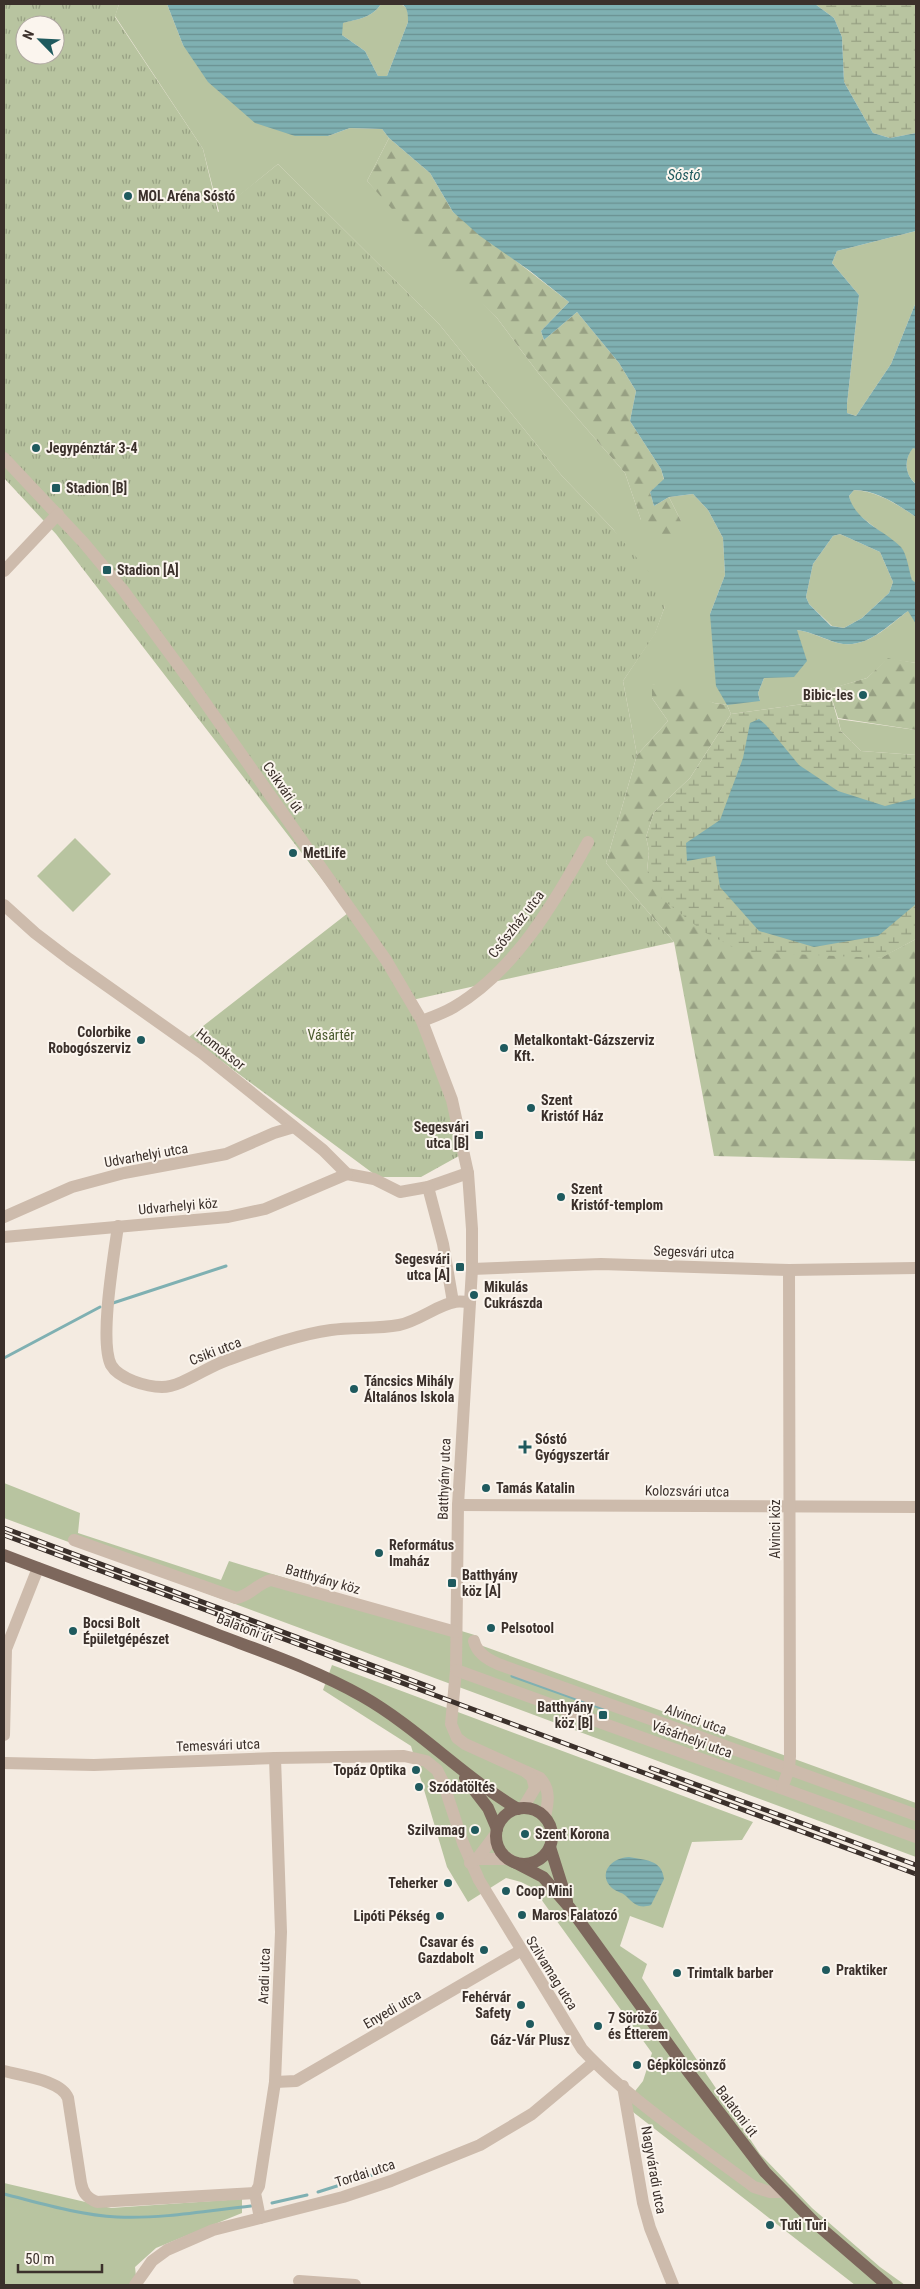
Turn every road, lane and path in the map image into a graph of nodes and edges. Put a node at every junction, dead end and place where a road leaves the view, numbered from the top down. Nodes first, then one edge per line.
1 (4, 458) edge
2 (58, 514) junction
3 (4, 571) edge
4 (588, 842) dead end
5 (4, 904) edge
6 (422, 1021) junction
7 (294, 1127) junction
8 (468, 1173) junction
9 (348, 1174) junction
10 (428, 1187) junction
11 (4, 1217) edge
12 (118, 1226) junction
13 (4, 1237) edge
14 (916, 1268) edge
15 (472, 1269) junction
16 (789, 1270) junction
17 (453, 1302) junction
18 (470, 1302) junction
19 (458, 1505) junction
20 (916, 1507) edge
21 (790, 1508) junction
22 (74, 1540) dead end
23 (4, 1555) edge
24 (38, 1568) junction
25 (456, 1632) junction
26 (474, 1641) dead end
27 (456, 1670) junction
28 (4, 1735) edge
29 (275, 1758) junction
30 (4, 1764) edge
31 (431, 1764) joint
32 (456, 1766) junction
33 (789, 1769) junction
34 (526, 1772) junction
35 (782, 1788) junction
36 (521, 1808) junction
37 (916, 1815) edge
38 (545, 1817) junction
39 (496, 1832) junction
40 (916, 1837) edge
41 (550, 1847) junction
42 (474, 1861) junction
43 (512, 1861) junction
44 (570, 1908) junction
45 (520, 1951) junction
46 (601, 2064) junction
47 (4, 2071) edge
48 (275, 2082) junction
49 (623, 2086) junction
50 (779, 2187) junction
51 (255, 2193) junction
52 (260, 2218) junction
53 (299, 2280) dead end
54 (135, 2285) edge
55 (355, 2285) edge
56 (673, 2285) edge
57 (887, 2285) edge

1 - 2 street, Csikvári út
2 - 3 street
2 - 6 street, Csikvári út
4 - 6 street, Csőszház utca
5 - 7 street, Homoksor
6 - 8 street, Csikvári út
7 - 9 street, Homoksor
7 - 11 street, Udvarhelyi utca
8 - 10 street
8 - 15 street, Batthyány utca
9 - 10 street
9 - 12 street, Udvarhelyi köz
10 - 17 street
12 - 13 street, Udvarhelyi köz
12 - 17 street, Csiki utca
14 - 16 street, Segesvári utca
15 - 16 street, Segesvári utca
15 - 18 street, Batthyány utca
16 - 21 street, Alvinci köz
17 - 18 street, Csiki utca
18 - 19 street, Batthyány utca
19 - 21 street, Kolozsvári utca
19 - 25 street, Batthyány utca
20 - 21 street, Kolozsvári utca
21 - 33 street, Alvinci köz
22 - 25 street, Batthyány köz
23 - 24 main road, Balatoni út
24 - 28 street
24 - 32 main road, Balatoni út
25 - 27 street, Batthyány utca
26 - 33 street, Alvinci utca
27 - 34 street, Batthyány utca
27 - 35 street, Vásárhelyi utca
29 - 30 street, Temesvári utca
29 - 31 street, Temesvári utca
29 - 48 street, Aradi utca
31 - 42 street, Szilvamag utca
32 - 36 main road, Balatoni út
32 - 39 main road, Balatoni út
33 - 35 street, Alvinci köz
33 - 37 street, Alvinci utca
34 - 36 street
34 - 38 street, Batthyány utca
35 - 40 street, Vásárhelyi utca
36 - 38 main road
36 - 39 main road
38 - 41 main road
39 - 42 street
39 - 43 main road
41 - 43 main road
41 - 44 main road, Balatoni út
42 - 43 street
42 - 45 street, Szilvamag utca
43 - 44 main road, Balatoni út
44 - 50 main road, Balatoni út
45 - 46 street, Szilvamag utca
45 - 48 street, Enyedi utca
46 - 49 street, Szilvamag utca
46 - 52 street, Tordai utca
47 - 51 street
48 - 51 street, Aradi utca
49 - 50 street, Szilvamag utca
49 - 56 street, Nagyváradi utca
50 - 57 main road, Balatoni út
51 - 52 street, Aradi utca
52 - 54 street, Tordai utca
53 - 55 street

